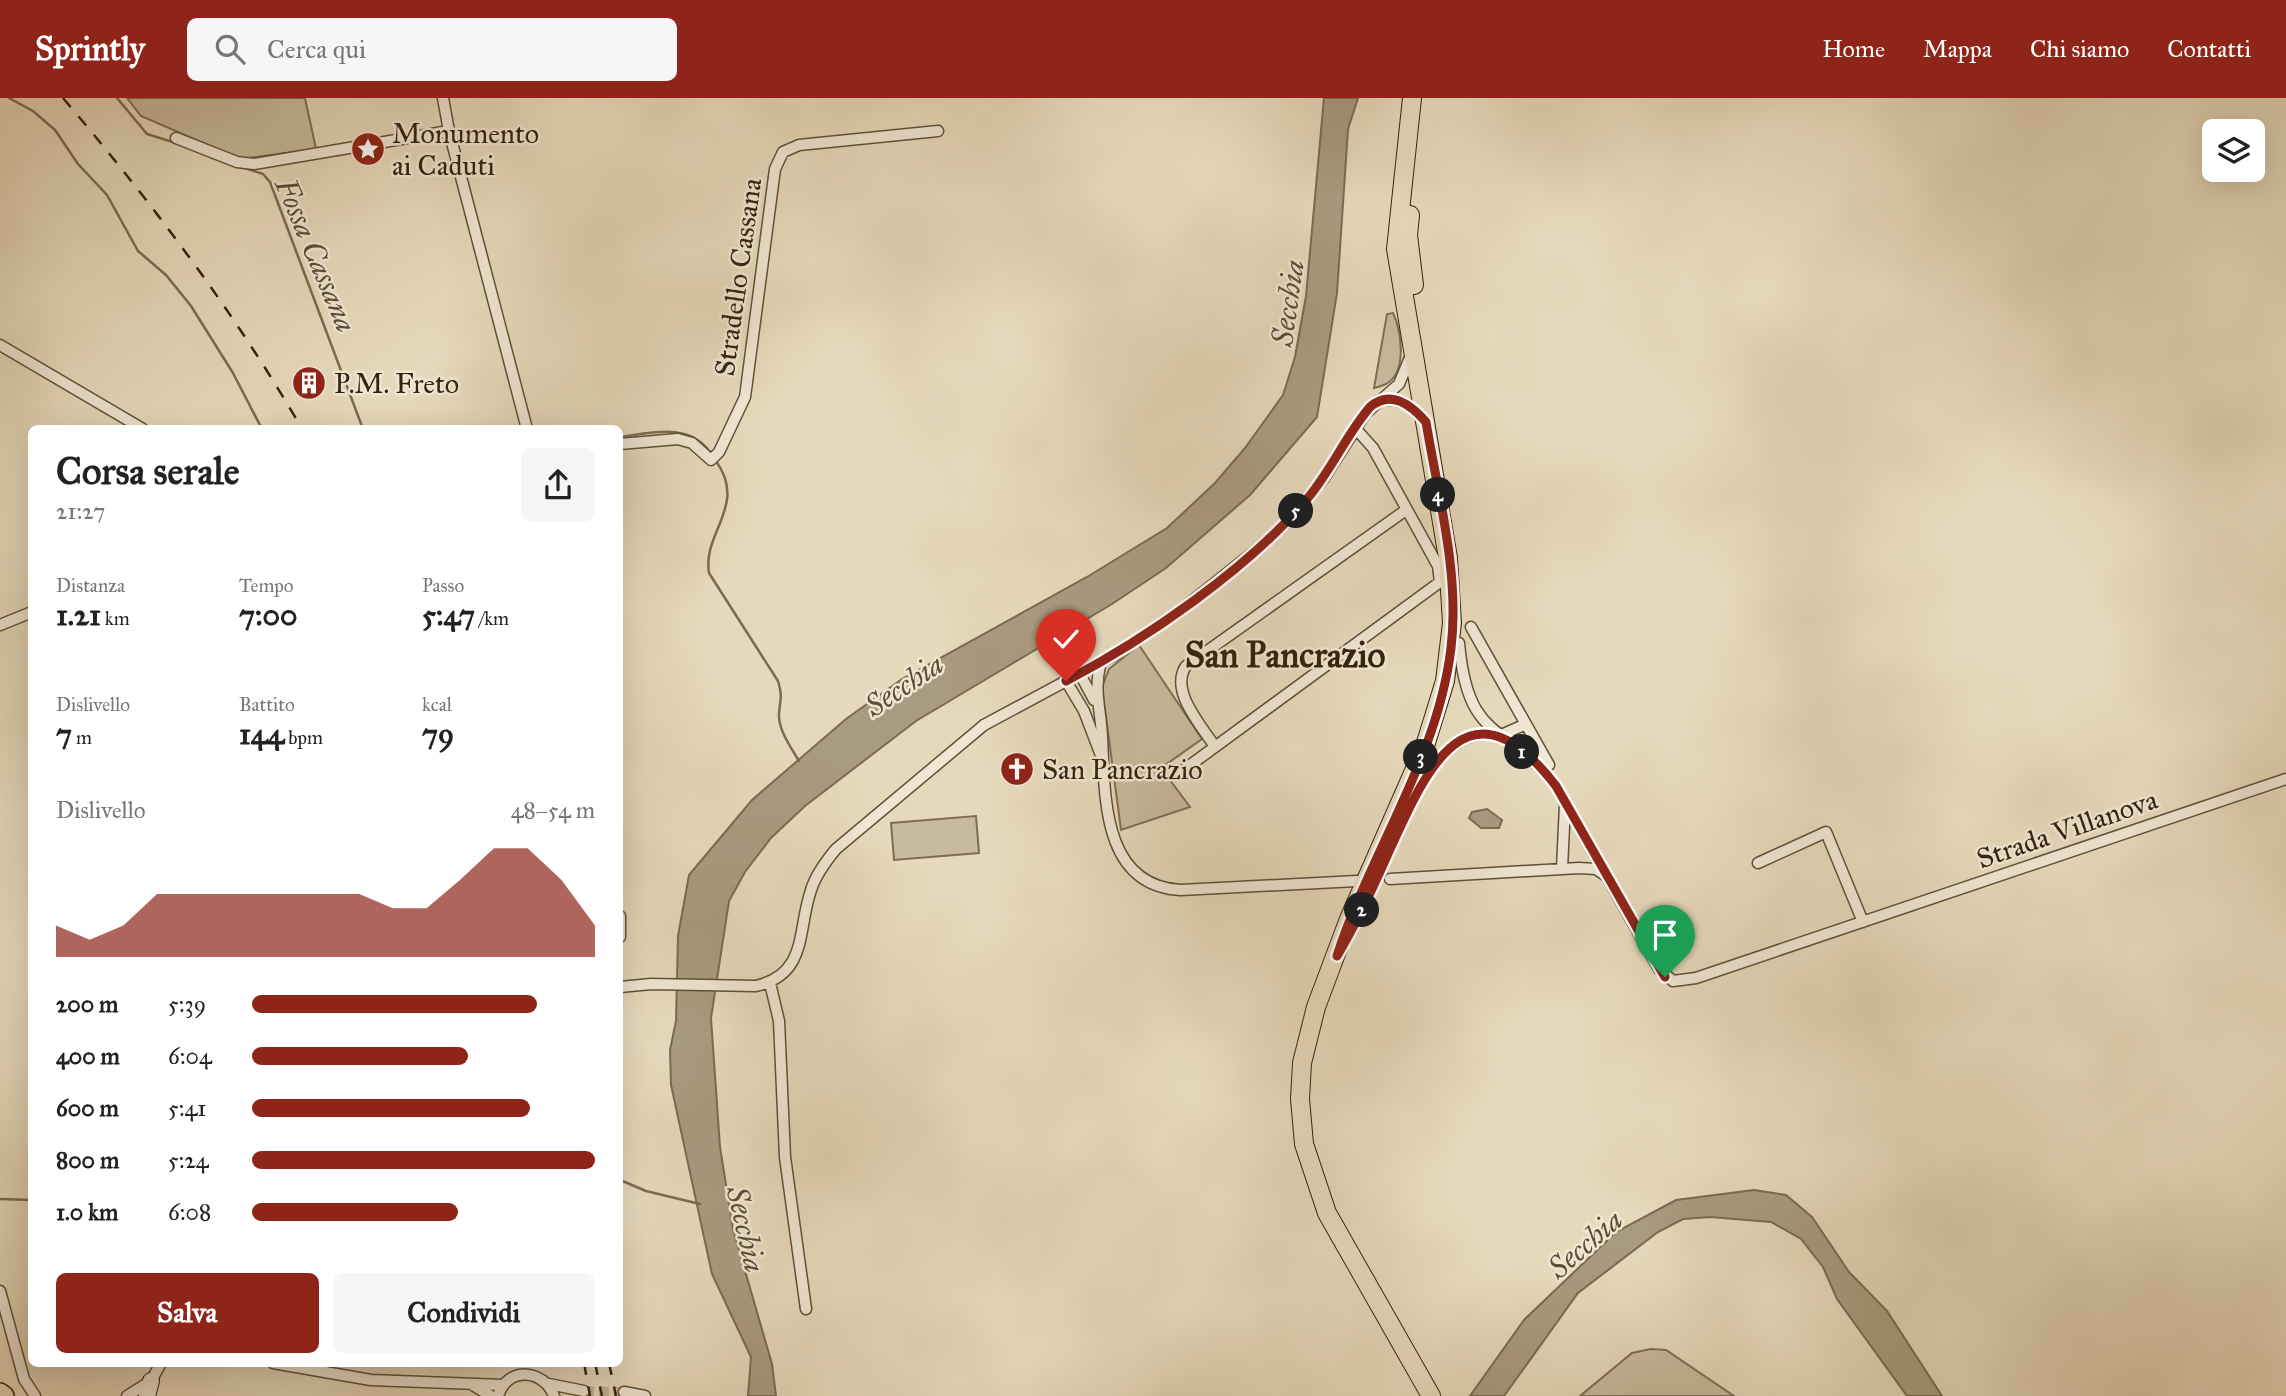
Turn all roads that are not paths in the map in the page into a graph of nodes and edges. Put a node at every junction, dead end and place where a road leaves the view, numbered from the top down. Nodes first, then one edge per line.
1 (443, 98) edge
2 (1412, 98) edge
3 (1424, 98) edge
4 (449, 131) junction
5 (939, 131) dead end
6 (176, 138) dead end
7 (0, 345) edge
8 (1414, 351) junction
9 (1378, 401) junction
10 (1426, 422) junction
11 (136, 425) edge
12 (526, 425) edge
13 (1356, 429) junction
14 (623, 444) edge
15 (1406, 510) junction
16 (28, 614) edge
17 (0, 625) edge
18 (1471, 627) dead end
19 (1459, 643) junction
20 (1101, 663) junction
21 (1080, 674) junction
22 (1066, 681) junction
23 (1097, 706) junction
24 (1526, 724) junction
25 (1497, 735) junction
26 (1215, 747) junction
27 (1102, 759) junction
28 (1549, 765) dead end
29 (1178, 774) dead end
30 (2286, 779) edge
31 (1414, 795) junction
32 (1564, 799) junction
33 (1758, 863) dead end
34 (1562, 868) junction
35 (1390, 879) dead end
36 (1357, 881) dead end
37 (1612, 881) junction
38 (1863, 922) junction
39 (1337, 956) junction
40 (770, 983) junction
41 (623, 987) edge
42 (0, 1291) edge
43 (806, 1309) dead end
44 (159, 1367) edge
45 (296, 1367) edge
46 (468, 1383) junction
47 (549, 1384) junction
48 (503, 1385) junction
49 (149, 1388) edge
50 (624, 1392) dead end
51 (576, 1393) edge
52 (35, 1396) edge
53 (127, 1396) edge
54 (491, 1396) edge
55 (498, 1396) edge
56 (554, 1396) edge
57 (645, 1396) edge
58 (1431, 1396) edge

1 - 4 street
2 - 8 main road
3 - 19 main road
4 - 6 street
4 - 12 street
5 - 14 street, Stradello Cassana
7 - 11 street
8 - 9 street
8 - 10 main road
9 - 10 street
9 - 13 street
10 - 39 main road
13 - 15 street
13 - 20 street
15 - 26 street
15 - 26 street
16 - 17 street
18 - 24 street
19 - 25 street
19 - 31 main road
20 - 21 street
20 - 23 street
21 - 22 street
21 - 23 street
22 - 27 street
22 - 40 street
23 - 27 street
24 - 25 street
24 - 28 street
25 - 31 street
25 - 32 street
26 - 29 street
27 - 36 street
30 - 38 street, Strada Villanova
31 - 39 main road
32 - 34 street
32 - 37 street
33 - 38 street
34 - 35 street
34 - 37 street
37 - 38 street, Strada Villanova
39 - 58 main road
40 - 41 street
40 - 43 street
42 - 52 street
44 - 49 street
45 - 46 street
46 - 48 street
46 - 54 street
47 - 48 street
47 - 51 street
47 - 56 street
48 - 55 street
49 - 53 street
50 - 57 street

